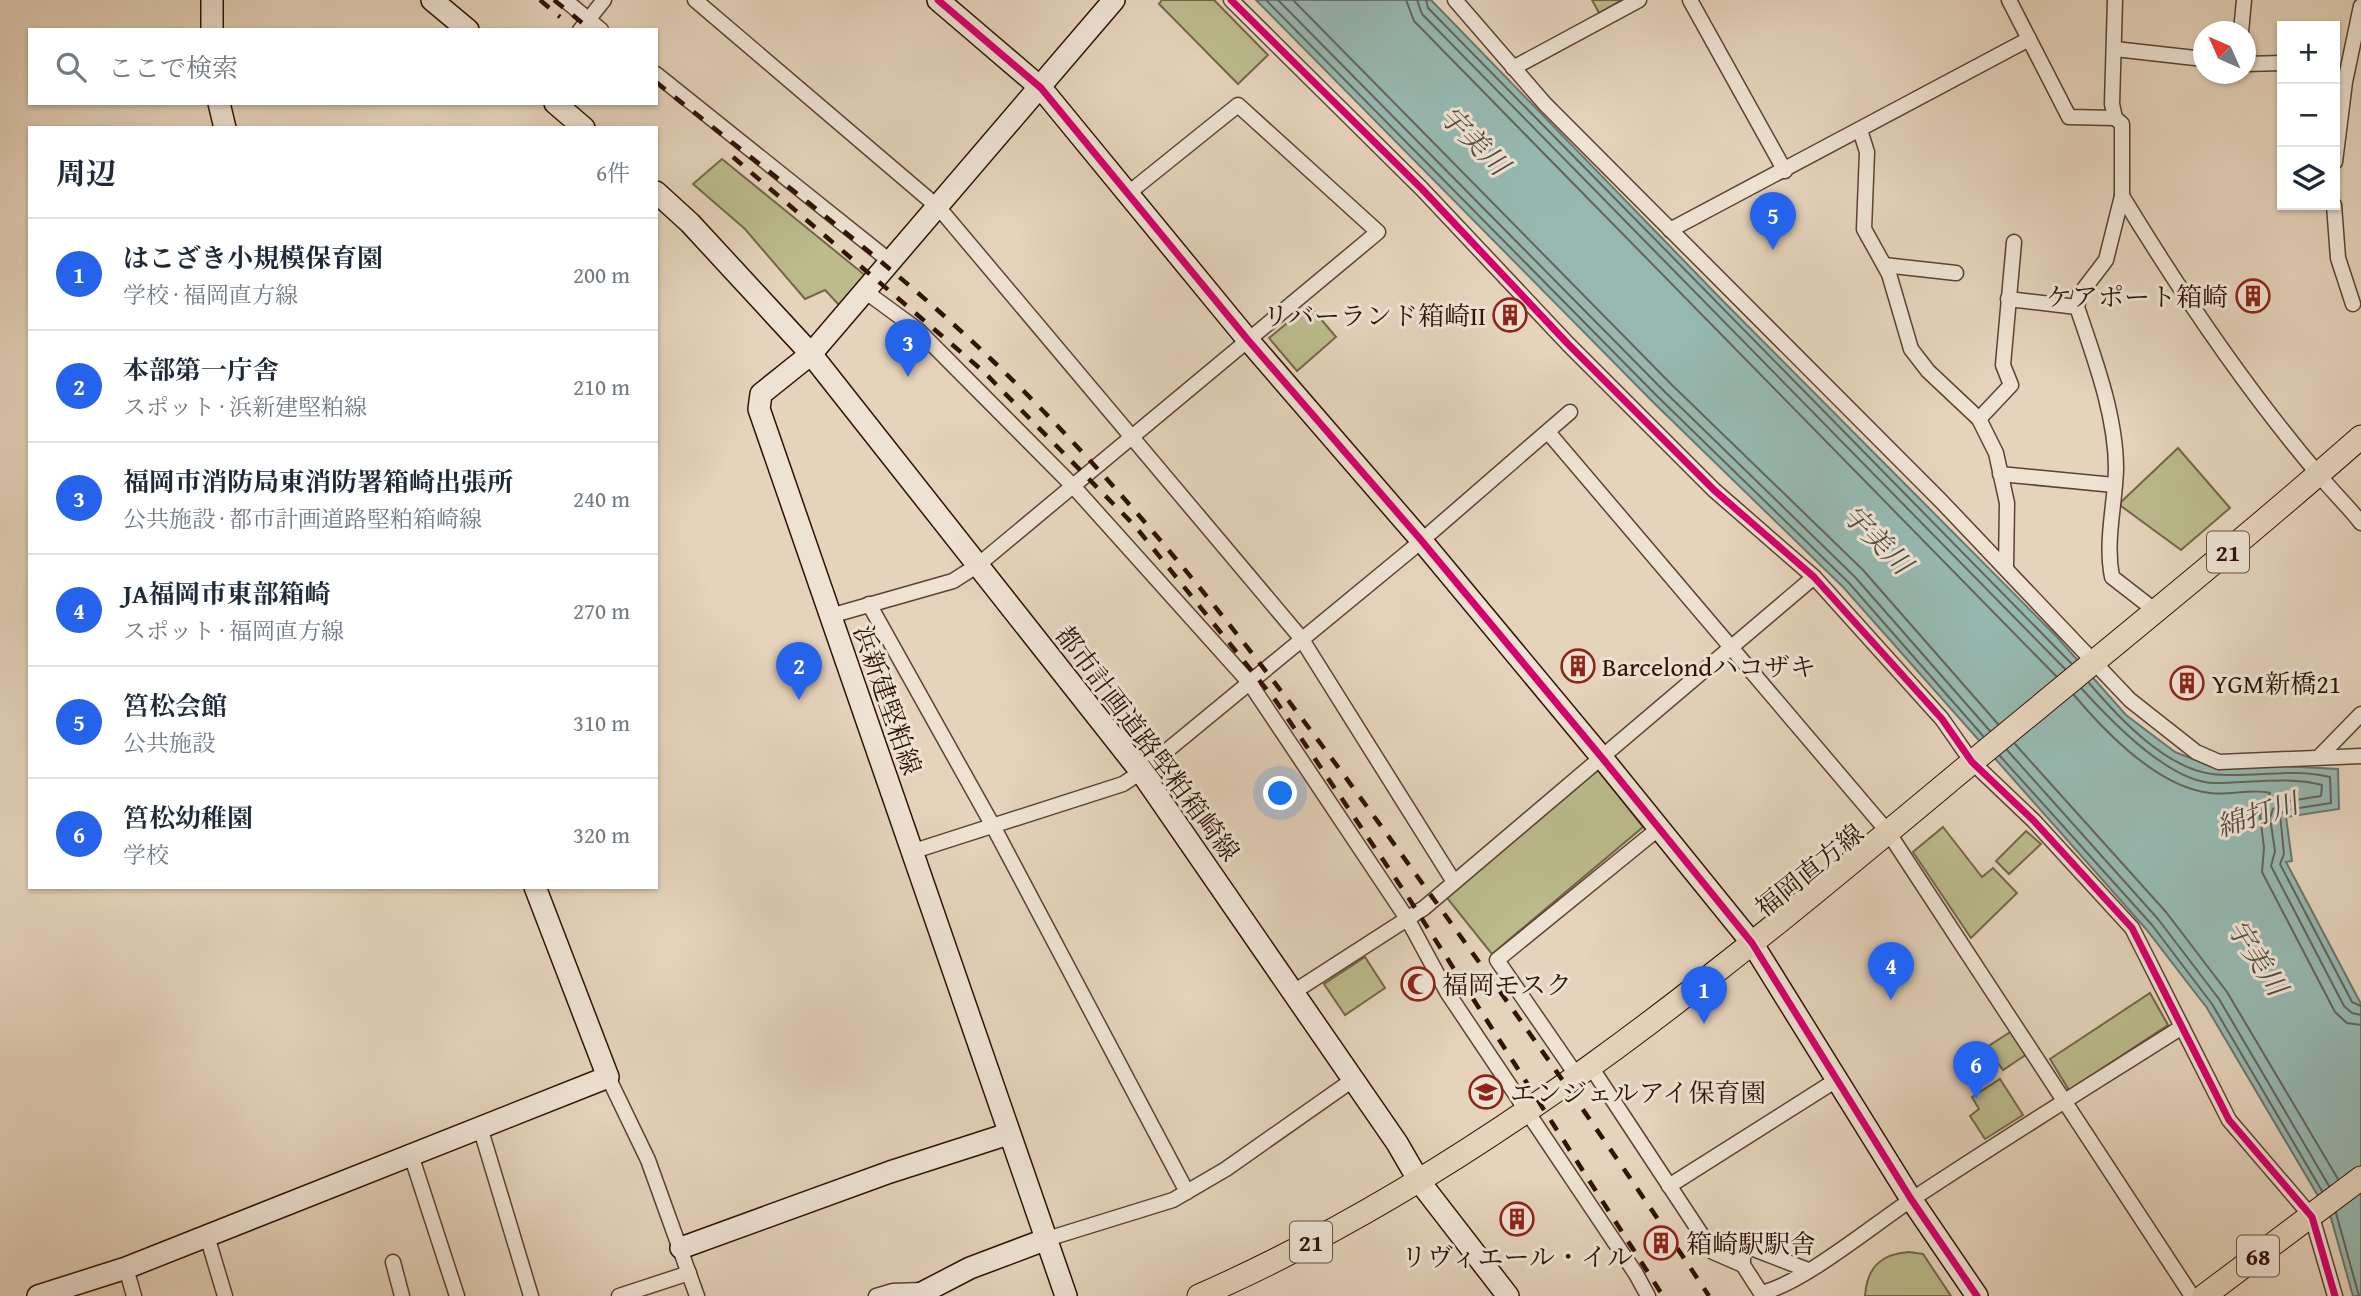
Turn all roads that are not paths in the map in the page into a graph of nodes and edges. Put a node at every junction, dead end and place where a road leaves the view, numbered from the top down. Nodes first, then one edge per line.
1 (212, 0) edge
2 (432, 0) edge
3 (565, 0) edge
4 (604, 0) edge
5 (695, 0) edge
6 (938, 0) edge
7 (1114, 0) edge
8 (1231, 0) edge
9 (1455, 0) edge
10 (1639, 0) edge
11 (1690, 0) edge
12 (2009, 0) edge
13 (2115, 0) edge
14 (2244, 0) edge
15 (2361, 6) edge
16 (2242, 21) edge
17 (584, 25) edge
18 (212, 28) edge
19 (466, 28) edge
20 (2029, 39) junction
21 (2115, 49) junction
22 (2193, 58) edge
23 (2277, 63) edge
24 (2256, 64) edge
25 (1513, 68) junction
26 (658, 76) edge
27 (2340, 80) edge
28 (2340, 84) edge
29 (1041, 88) junction
30 (219, 105) edge
31 (557, 105) edge
32 (2115, 118) junction
33 (225, 126) edge
34 (582, 126) edge
35 (1860, 130) junction
36 (2336, 147) edge
37 (1785, 171) junction
38 (658, 194) edge
39 (2122, 196) junction
40 (1129, 198) junction
41 (939, 208) junction
42 (2334, 210) edge
43 (1670, 230) junction
44 (2014, 242) dead end
45 (891, 262) junction
46 (1884, 265) junction
47 (1956, 273) dead end
48 (866, 292) junction
49 (2008, 299) junction
50 (2353, 304) dead end
51 (2077, 307) junction
52 (1248, 340) junction
53 (811, 354) junction
54 (1570, 412) dead end
55 (1979, 419) junction
56 (1548, 432) junction
57 (1131, 436) junction
58 (2361, 438) edge
59 (2000, 474) junction
60 (2319, 475) junction
61 (2114, 485) junction
62 (1073, 486) junction
63 (2361, 523) edge
64 (1421, 540) junction
65 (978, 565) junction
66 (2006, 568) junction
67 (1814, 577) junction
68 (870, 604) junction
69 (2157, 612) junction
70 (830, 616) junction
71 (1301, 638) junction
72 (1731, 650) junction
73 (2094, 665) junction
74 (1249, 682) junction
75 (2361, 714) edge
76 (2361, 756) edge
77 (2319, 757) junction
78 (1603, 758) junction
79 (1977, 758) junction
80 (1141, 772) junction
81 (993, 826) junction
82 (1658, 829) junction
83 (1888, 832) junction
84 (911, 852) junction
85 (1454, 883) junction
86 (536, 889) edge
87 (1408, 920) junction
88 (1752, 943) junction
89 (1292, 993) junction
90 (2182, 1027) junction
91 (1584, 1071) junction
92 (608, 1077) junction
93 (1354, 1079) junction
94 (1838, 1079) junction
95 (2066, 1101) junction
96 (1527, 1110) junction
97 (480, 1128) junction
98 (1008, 1134) junction
99 (411, 1155) junction
100 (2361, 1178) edge
101 (1419, 1181) junction
102 (1670, 1186) junction
103 (1187, 1192) junction
104 (1911, 1199) junction
105 (2316, 1213) junction
106 (207, 1236) junction
107 (1047, 1239) junction
108 (681, 1248) junction
109 (393, 1262) dead end
110 (1743, 1265) junction
111 (126, 1268) junction
112 (1808, 1270) junction
113 (689, 1272) junction
114 (919, 1293) edge
115 (47, 1295) edge
116 (134, 1296) edge
117 (225, 1296) edge
118 (402, 1296) edge
119 (457, 1296) edge
120 (531, 1296) edge
121 (619, 1296) edge
122 (698, 1296) edge
123 (876, 1296) edge
124 (1066, 1296) edge
125 (1199, 1296) edge
126 (1508, 1296) edge
127 (1648, 1296) edge
128 (1977, 1296) edge
129 (2192, 1296) edge
130 (2204, 1296) edge
131 (2334, 1296) edge

1 - 18 street
2 - 19 street
3 - 17 street
4 - 17 street
5 - 41 street
6 - 29 street
7 - 29 street, 浜新建堅粕線
8 - 67 street
9 - 25 street
10 - 25 street
11 - 37 street
12 - 20 street
13 - 21 street
14 - 16 street
15 - 27 street
20 - 32 street
20 - 35 street
21 - 22 street
21 - 32 street
23 - 24 street
25 - 43 street
26 - 45 street
28 - 36 street
29 - 40 street
29 - 41 street, 浜新建堅粕線
30 - 33 street
31 - 34 street
32 - 39 street
35 - 37 street
35 - 46 street
37 - 43 street
38 - 53 street
39 - 51 street
39 - 60 street
40 - 52 street
40 - 52 street
41 - 45 street, 浜新建堅粕線
41 - 57 street
42 - 50 street
43 - 66 street
44 - 49 street
45 - 48 street, 浜新建堅粕線
46 - 47 street
46 - 55 street
48 - 53 street, 浜新建堅粕線
48 - 62 street
49 - 51 street
49 - 55 street
51 - 61 street
52 - 57 street
52 - 64 street
53 - 65 street, 都市計画道路堅粕箱崎線
53 - 70 street, 浜新建堅粕線
54 - 56 street
55 - 59 street
56 - 64 street
56 - 72 street
57 - 62 street
57 - 71 street
58 - 60 main road, 福岡直方線 / 21
59 - 61 street
59 - 66 street
60 - 63 street
60 - 69 main road, 福岡直方線 / 21
61 - 69 street
62 - 65 street
62 - 74 street
64 - 71 street
64 - 78 street
65 - 68 street
65 - 80 street, 都市計画道路堅粕箱崎線
66 - 73 street
67 - 72 street
67 - 79 street
68 - 70 street
68 - 81 street
69 - 73 main road, 福岡直方線 / 21
70 - 84 street, 浜新建堅粕線
71 - 74 street
71 - 85 street
72 - 78 street
72 - 83 street
73 - 77 street
73 - 79 main road, 福岡直方線 / 21
74 - 80 street
74 - 87 street
75 - 77 street
76 - 77 street
78 - 82 street
78 - 85 street
79 - 83 main road, 福岡直方線 / 21
79 - 90 street
80 - 81 street
80 - 89 street, 都市計画道路堅粕箱崎線
81 - 84 street
81 - 103 street
82 - 88 street
82 - 91 street
83 - 88 main road, 福岡直方線 / 21
83 - 95 street
84 - 98 street, 浜新建堅粕線
85 - 87 street
86 - 92 street
87 - 89 street
87 - 96 street
88 - 91 main road, 福岡直方線 / 21
88 - 94 street
89 - 93 street, 都市計画道路堅粕箱崎線
90 - 95 street
90 - 105 street
91 - 96 main road, 福岡直方線 / 21
91 - 102 street
92 - 97 street
92 - 108 street
93 - 101 street, 都市計画道路堅粕箱崎線
93 - 103 street
94 - 102 street
94 - 104 street
95 - 104 street
95 - 129 street
96 - 101 main road, 福岡直方線 / 21
96 - 127 street
97 - 99 street
97 - 120 street
98 - 107 street, 浜新建堅粕線
98 - 108 street
99 - 106 street
99 - 119 street
100 - 105 main road, 68
101 - 125 main road, 福岡直方線 / 21
101 - 126 street, 都市計画道路堅粕箱崎線
102 - 110 street
103 - 107 street
104 - 112 street
104 - 128 street
105 - 130 main road, 68
105 - 131 street
106 - 111 street
106 - 117 street
107 - 114 street
107 - 124 street, 浜新建堅粕線
108 - 113 street
109 - 118 street
110 - 112 street
110 - 112 street
111 - 115 street
111 - 116 street
113 - 121 street
113 - 122 street
114 - 123 street

